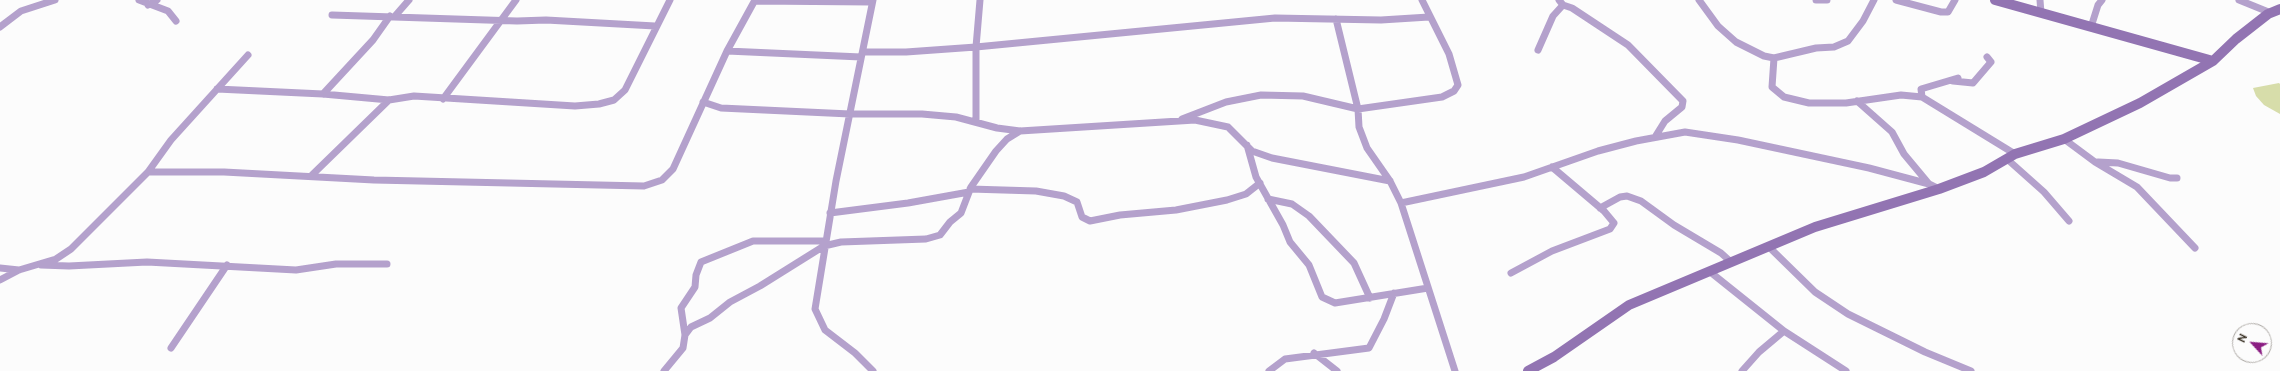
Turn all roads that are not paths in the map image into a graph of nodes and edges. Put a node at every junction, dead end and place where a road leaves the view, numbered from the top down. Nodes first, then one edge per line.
1 (55, 0) edge
2 (139, 0) edge
3 (157, 0) edge
4 (409, 0) edge
5 (516, 0) edge
6 (670, 0) edge
7 (980, 0) edge
8 (1422, 0) edge
9 (1698, 0) edge
10 (1816, 0) edge
11 (1827, 0) edge
12 (1874, 0) edge
13 (1896, 0) edge
14 (1956, 0) edge
15 (1995, 0) edge
16 (2040, 0) edge
17 (2102, 0) edge
18 (2239, 0) edge
19 (755, 1) edge
20 (872, 1) edge
21 (1561, 3) edge
22 (148, 5) junction
23 (2276, 11) edge
24 (2041, 13) junction
25 (332, 15) dead end
26 (393, 16) junction
27 (1429, 17) junction
28 (1336, 19) junction
29 (503, 20) junction
30 (176, 21) dead end
31 (655, 26) junction
32 (0, 27) edge
33 (2091, 27) junction
34 (976, 47) junction
35 (1538, 50) dead end
36 (728, 51) junction
37 (248, 55) dead end
38 (862, 55) junction
39 (1987, 57) dead end
40 (1774, 58) junction
41 (2213, 61) junction
42 (1958, 78) dead end
43 (1948, 80) junction
44 (217, 89) junction
45 (323, 94) junction
46 (1922, 98) junction
47 (443, 99) junction
48 (389, 100) junction
49 (1857, 101) junction
50 (703, 102) junction
51 (1358, 109) junction
52 (850, 114) junction
53 (1180, 120) junction
54 (976, 122) junction
55 (1020, 131) junction
56 (1655, 137) junction
57 (2064, 139) junction
58 (1247, 146) junction
59 (2011, 157) junction
60 (2095, 162) junction
61 (1552, 167) junction
62 (148, 172) junction
63 (312, 175) junction
64 (2177, 178) dead end
65 (1390, 181) junction
66 (1260, 183) junction
67 (1929, 184) junction
68 (1939, 189) junction
69 (969, 190) junction
70 (1268, 199) junction
71 (1401, 203) junction
72 (1600, 208) junction
73 (830, 213) junction
74 (2069, 221) dead end
75 (825, 244) junction
76 (1768, 246) junction
77 (2195, 248) dead end
78 (1731, 262) junction
79 (387, 264) dead end
80 (41, 265) junction
81 (227, 265) junction
82 (0, 268) edge
83 (19, 270) junction
84 (1709, 271) junction
85 (1511, 273) dead end
86 (0, 280) edge
87 (1428, 288) junction
88 (1394, 293) junction
89 (1370, 298) junction
90 (1784, 331) junction
91 (685, 335) junction
92 (171, 348) dead end
93 (1314, 353) junction
94 (664, 371) edge
95 (873, 371) edge
96 (1270, 371) edge
97 (1337, 371) edge
98 (1455, 371) edge
99 (1528, 371) edge
100 (1742, 371) edge
101 (1846, 371) edge
102 (1971, 371) edge

1 - 32 street
2 - 22 street
3 - 22 street
4 - 26 street
5 - 29 street
6 - 31 street
7 - 34 street
8 - 27 street
9 - 40 street
10 - 11 street
12 - 40 street
13 - 14 street
15 - 24 street
16 - 24 street
17 - 33 street
18 - 23 street
19 - 20 street
19 - 36 street
20 - 38 street
21 - 35 street
21 - 56 street
22 - 30 street
23 - 41 street
24 - 33 street
25 - 26 street
26 - 29 street
26 - 45 street
27 - 28 street
27 - 51 street
28 - 34 street
28 - 51 street
29 - 31 street
29 - 47 street
31 - 47 street
33 - 41 street
34 - 38 street
34 - 54 street
36 - 38 street
36 - 50 street
37 - 44 street
38 - 52 street
39 - 43 street
40 - 49 street
41 - 57 street
42 - 43 street
43 - 46 street
44 - 45 street
44 - 62 street
45 - 48 street
46 - 49 street
46 - 59 street
47 - 48 street
48 - 63 street
49 - 67 street
50 - 52 street
50 - 63 street
51 - 53 street
51 - 65 street
52 - 54 street
52 - 73 street
53 - 55 street
53 - 58 street
54 - 55 street
55 - 69 street
56 - 61 street
56 - 67 street
57 - 59 street
57 - 60 street
58 - 65 street
58 - 66 street
59 - 68 street
59 - 74 street
60 - 64 street
60 - 77 street
61 - 71 street
61 - 72 street
62 - 63 street
62 - 80 street
65 - 71 street
66 - 69 street
66 - 70 street
67 - 68 street
68 - 76 street
69 - 73 street
69 - 75 street
70 - 89 street
70 - 89 street
71 - 87 street
72 - 78 street
72 - 85 street
73 - 75 street
75 - 91 street
75 - 91 street
75 - 95 street
76 - 78 street
76 - 102 street
78 - 84 street
79 - 81 street
80 - 81 street
80 - 83 street
81 - 92 street
82 - 83 street
83 - 86 street
84 - 90 street
84 - 99 street
87 - 88 street
87 - 98 street
88 - 89 street
88 - 93 street
90 - 100 street
90 - 101 street
91 - 94 street
93 - 96 street
93 - 97 street

